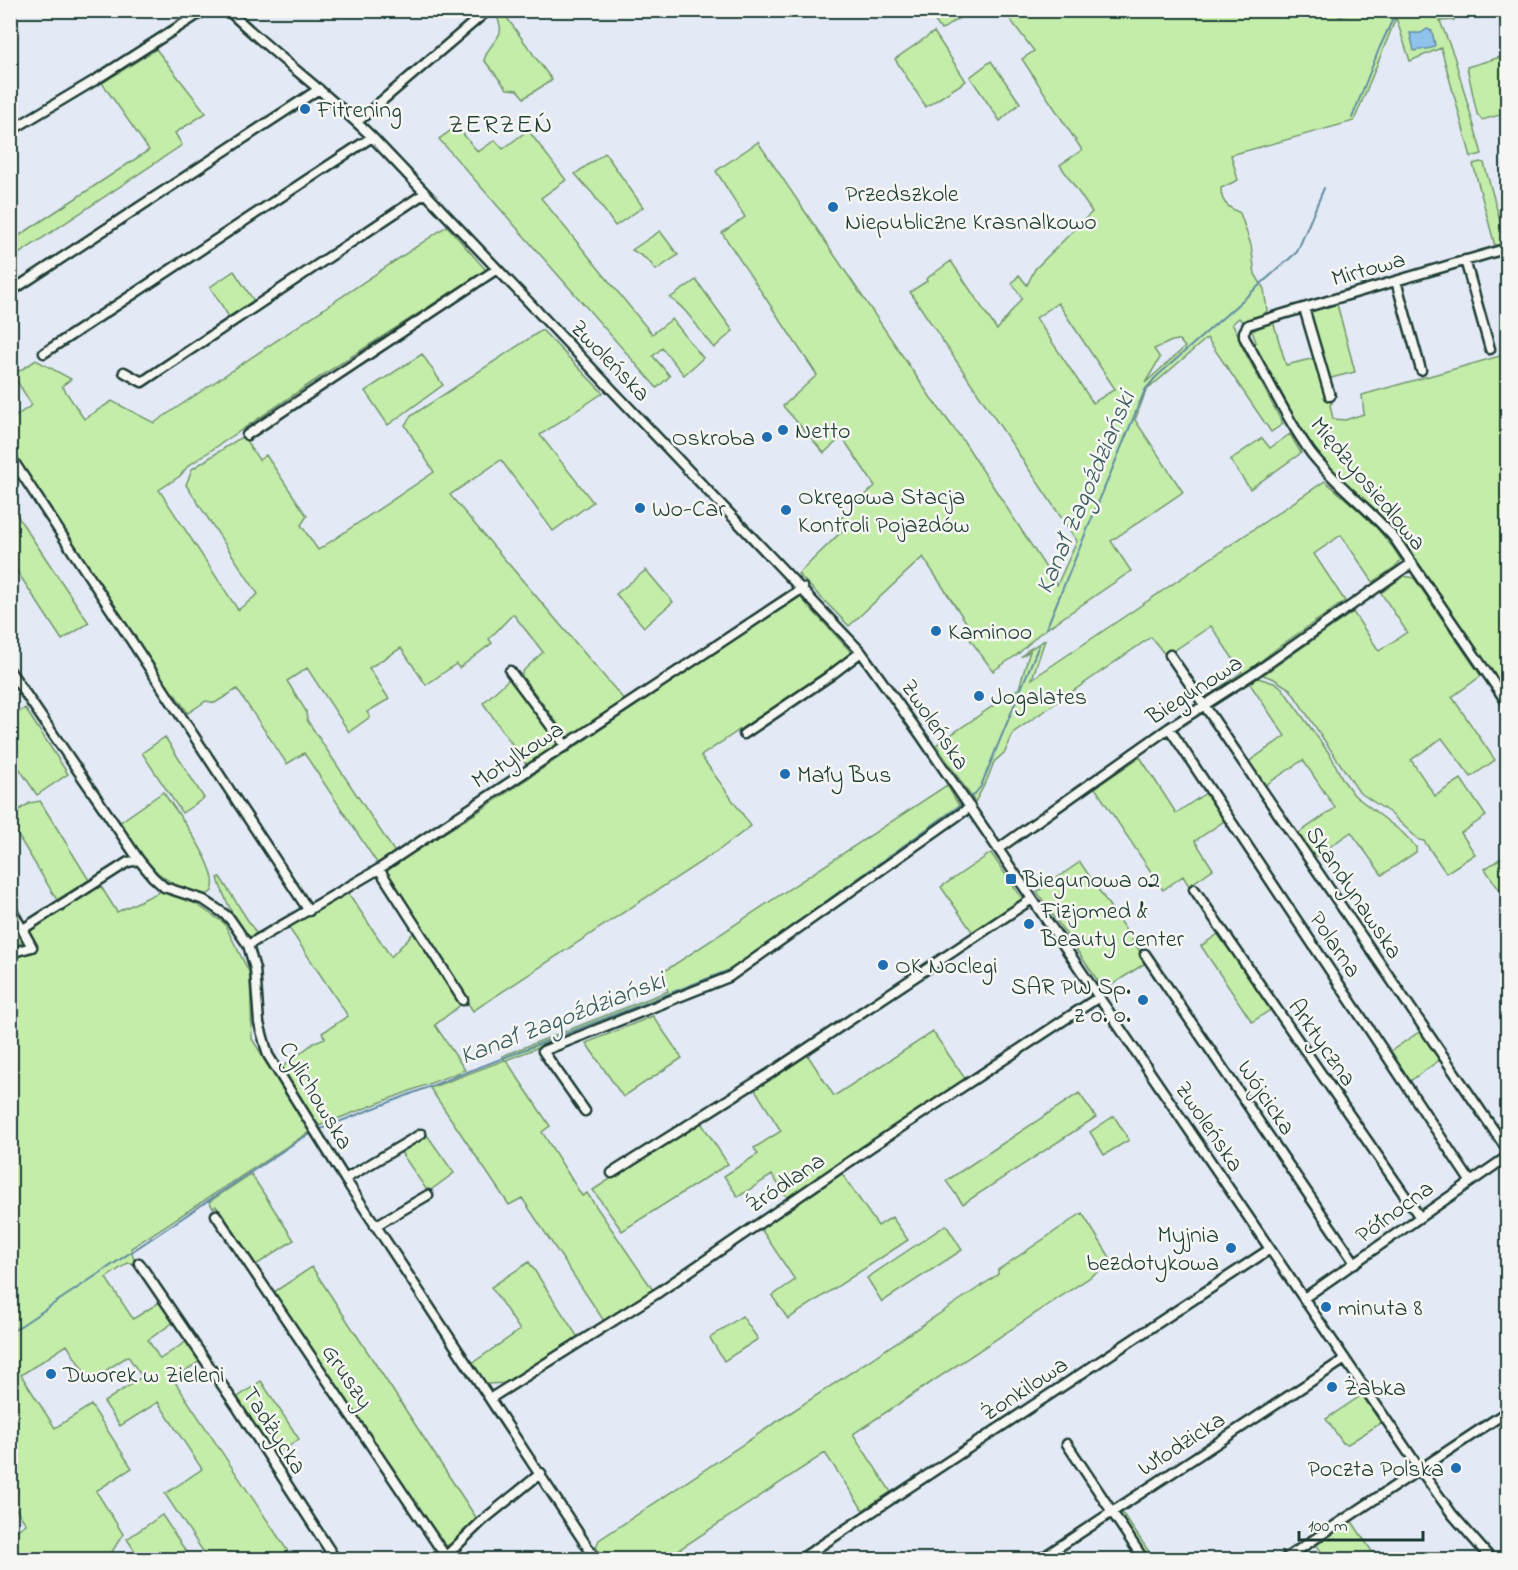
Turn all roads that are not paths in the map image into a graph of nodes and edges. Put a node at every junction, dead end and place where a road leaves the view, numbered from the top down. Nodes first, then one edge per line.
1 (205, 10) edge
2 (228, 10) edge
3 (488, 10) edge
4 (319, 89) junction
5 (357, 122) junction
6 (10, 131) edge
7 (372, 137) junction
8 (425, 193) junction
9 (1508, 248) edge
10 (1465, 260) junction
11 (497, 269) junction
12 (1396, 281) junction
13 (10, 292) edge
14 (1304, 308) junction
15 (1244, 332) joint
16 (1490, 349) dead end
17 (44, 353) dead end
18 (1421, 370) dead end
19 (124, 372) dead end
20 (1329, 396) dead end
21 (247, 435) dead end
22 (10, 456) edge
23 (1412, 563) junction
24 (803, 588) junction
25 (861, 652) junction
26 (1170, 655) dead end
27 (10, 671) edge
28 (510, 671) dead end
29 (1508, 704) edge
30 (1204, 705) junction
31 (1169, 728) junction
32 (744, 734) dead end
33 (566, 746) junction
34 (967, 802) junction
35 (998, 849) junction
36 (139, 860) junction
37 (379, 869) junction
38 (1194, 889) dead end
39 (1032, 899) junction
40 (10, 907) edge
41 (309, 911) junction
42 (23, 930) junction
43 (248, 945) junction
44 (10, 953) edge
45 (1145, 954) dead end
46 (1099, 997) junction
47 (463, 1000) dead end
48 (585, 1111) dead end
49 (421, 1134) dead end
50 (1508, 1154) edge
51 (612, 1173) dead end
52 (345, 1179) junction
53 (1470, 1181) junction
54 (428, 1195) dead end
55 (216, 1215) dead end
56 (1419, 1216) junction
57 (375, 1226) junction
58 (1270, 1249) junction
59 (140, 1263) dead end
60 (1355, 1263) junction
61 (1304, 1298) junction
62 (1345, 1359) junction
63 (491, 1398) junction
64 (1508, 1411) edge
65 (1067, 1444) dead end
66 (1419, 1468) junction
67 (541, 1473) junction
68 (1112, 1512) junction
69 (446, 1558) edge
70 (336, 1560) edge
71 (596, 1560) edge
72 (799, 1560) edge
73 (1039, 1560) edge
74 (1144, 1560) edge
75 (1283, 1560) edge
76 (1492, 1560) edge

1 - 6 street
2 - 4 street, Zwoleńska
3 - 5 street
4 - 5 street, Zwoleńska
4 - 13 street
5 - 7 street, Zwoleńska
7 - 8 street, Zwoleńska
7 - 17 street
8 - 11 street, Zwoleńska
8 - 19 street
9 - 10 street, Mirtowa
10 - 12 street, Mirtowa
10 - 16 street
11 - 21 street
11 - 24 street, Zwoleńska
12 - 14 street, Mirtowa
12 - 18 street
14 - 15 street, Mirtowa
14 - 20 street
15 - 23 street, Międzyosiedlowa
22 - 41 street
23 - 29 street, Międzyosiedlowa
23 - 30 street, Biegunowa
24 - 25 street, Zwoleńska
24 - 33 street, Motylkowa
25 - 32 street
25 - 34 street, Zwoleńska
26 - 30 street, Skandynawska
27 - 36 street, Cylichowska
28 - 33 street
30 - 31 street, Biegunowa
30 - 50 street, Skandynawska
31 - 35 street, Biegunowa
31 - 53 street, Polarna
33 - 37 street, Motylkowa
34 - 35 street, Zwoleńska
34 - 48 street
35 - 39 street, Zwoleńska
36 - 42 street
36 - 43 street, Cylichowska
37 - 41 street, Motylkowa
37 - 47 street
38 - 56 street, Arktyczna
39 - 46 street, Zwoleńska
39 - 51 street
40 - 42 street
41 - 43 street, Motylkowa
42 - 44 street
43 - 52 street, Cylichowska
45 - 60 street, Wójcicka
46 - 58 street, Zwoleńska
46 - 63 street, Źródlana
49 - 52 street
50 - 53 street, Północna
52 - 57 street, Cylichowska
53 - 56 street, Północna
54 - 57 street
55 - 69 street, Gruszy
56 - 60 street, Północna
57 - 63 street, Cylichowska
58 - 61 street, Zwoleńska
58 - 72 street, Żonkilowa
59 - 70 street, Tadżycka
60 - 61 street, Północna
61 - 62 street, Zwoleńska
62 - 66 street, Zwoleńska
62 - 68 street, Włodzicka
63 - 67 street, Cylichowska
64 - 66 street
65 - 68 street
66 - 75 street
66 - 76 street, Zwoleńska
67 - 69 street
67 - 71 street, Cylichowska
68 - 73 street, Włodzicka
68 - 74 street

